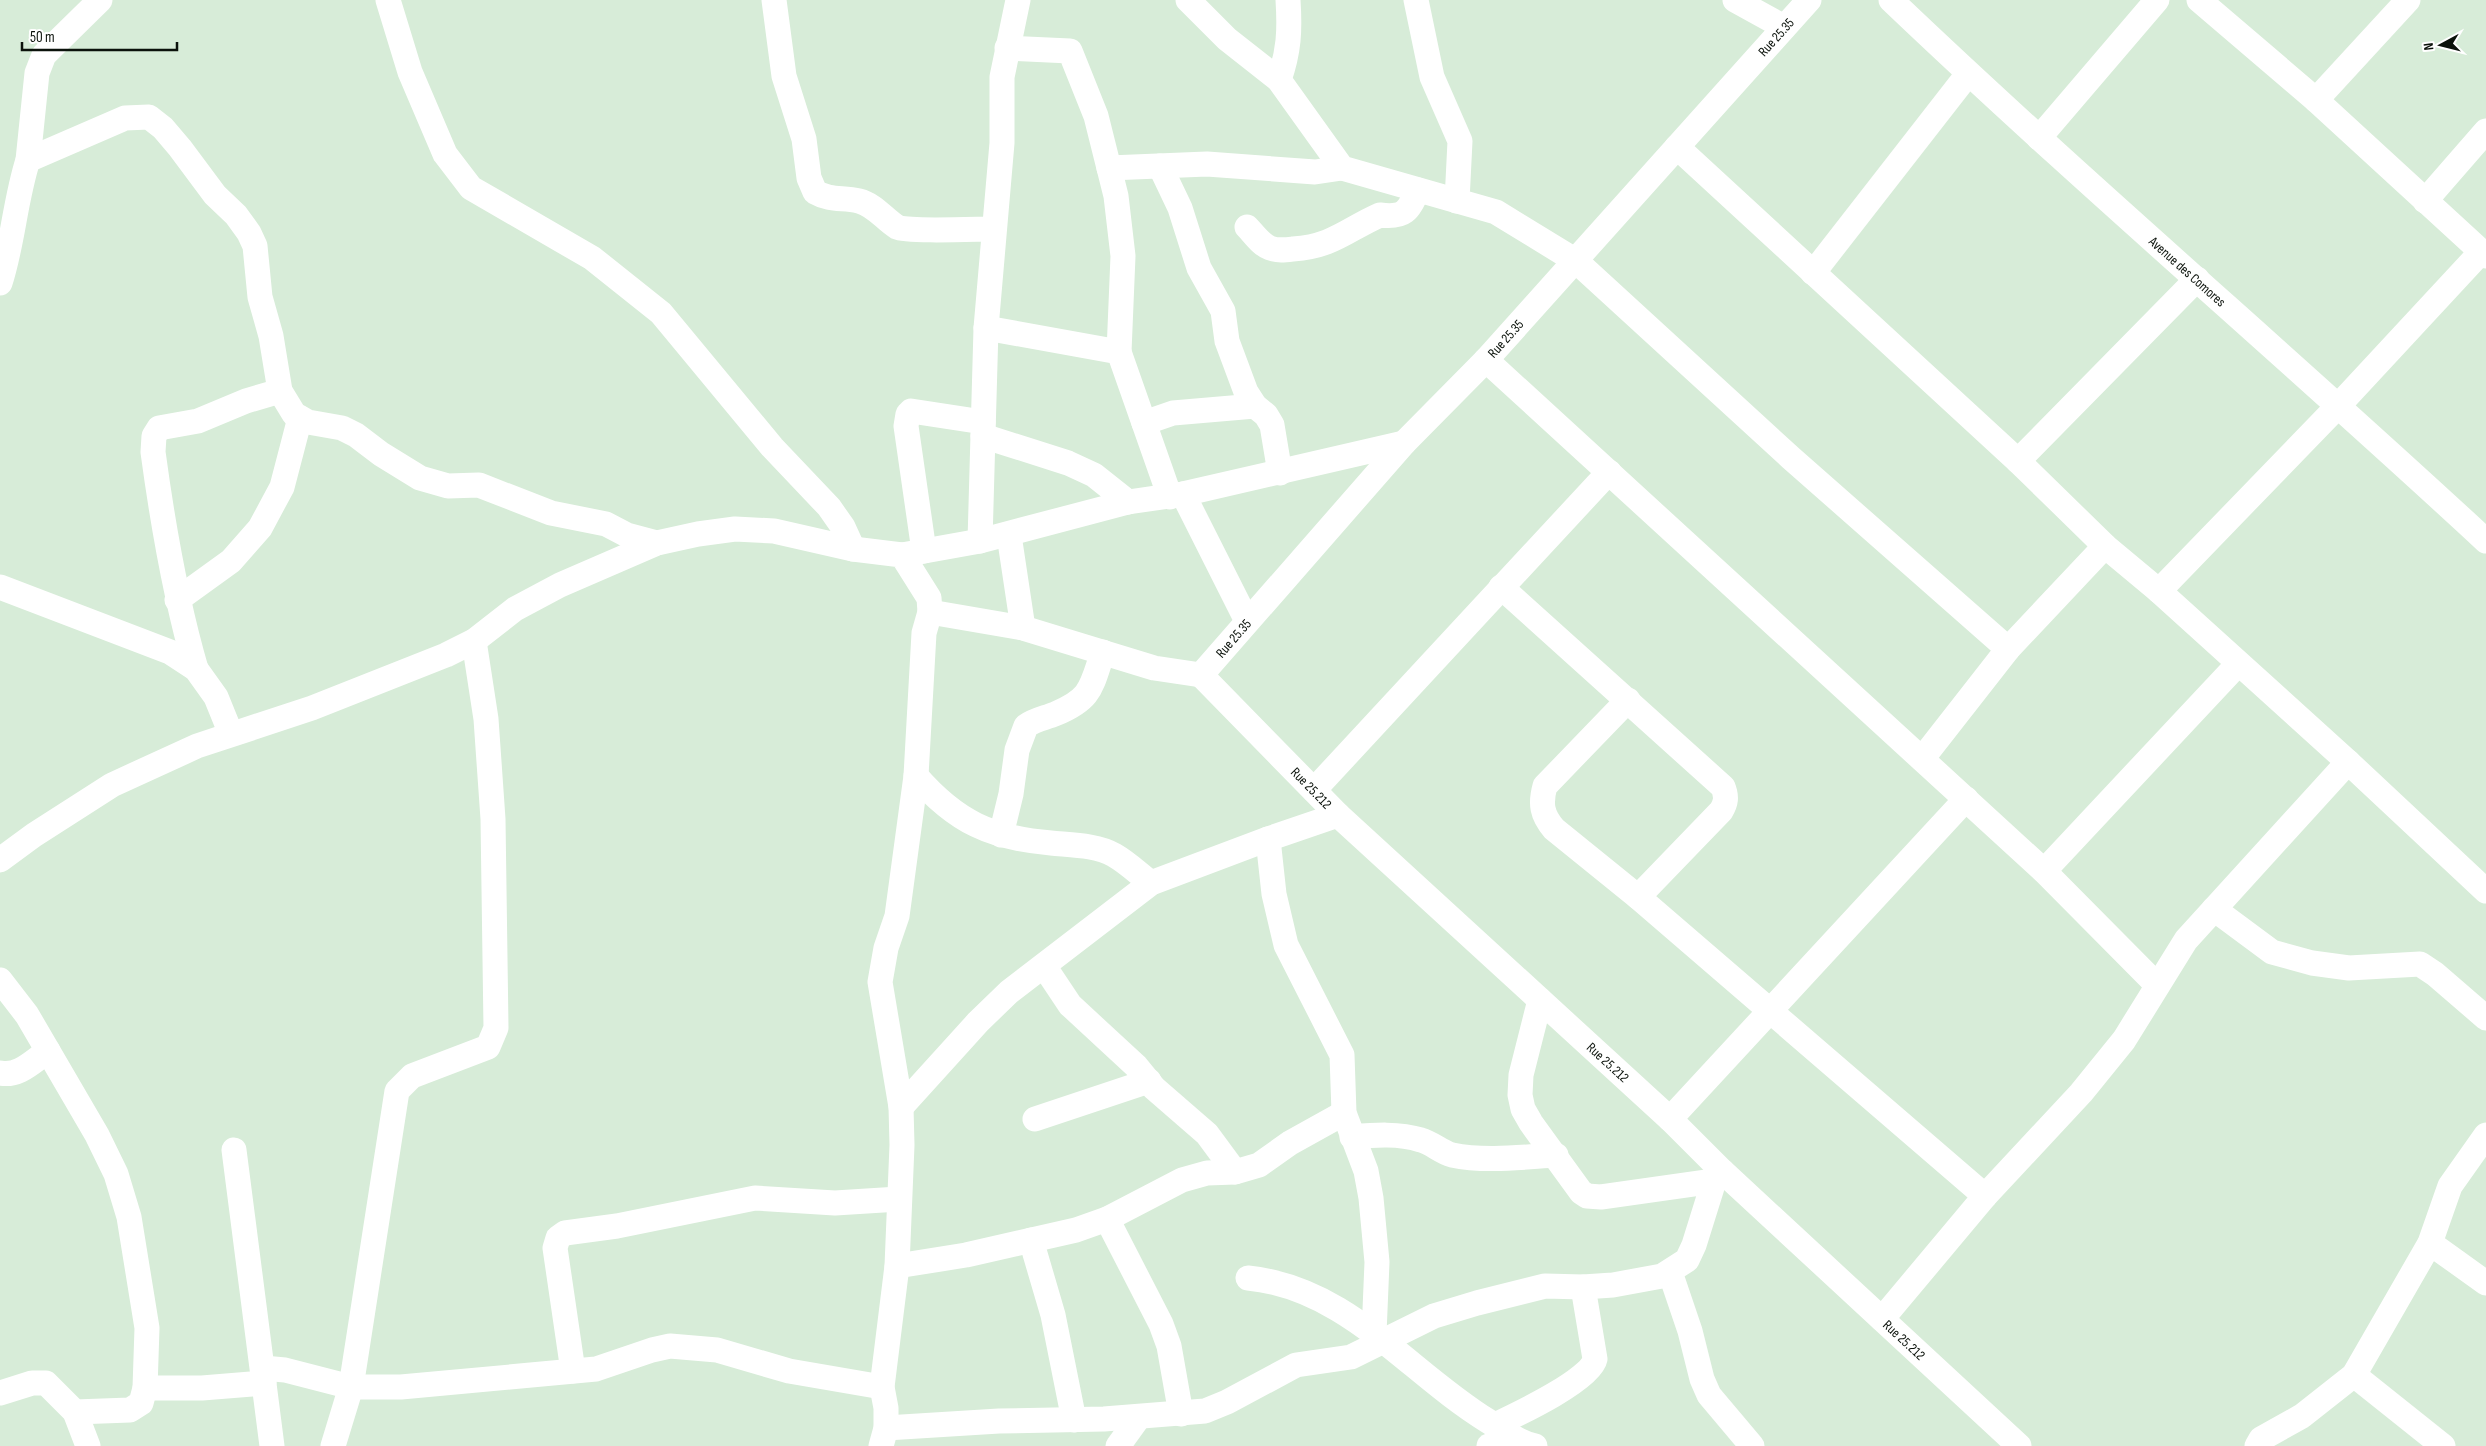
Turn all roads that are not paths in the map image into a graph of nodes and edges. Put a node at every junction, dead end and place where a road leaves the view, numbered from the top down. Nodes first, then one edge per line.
1 (100, 0) edge
2 (388, 0) edge
3 (774, 0) edge
4 (1018, 0) edge
5 (1188, 0) edge
6 (1288, 0) edge
7 (1416, 0) edge
8 (1735, 0) edge
9 (1810, 0) edge
10 (1891, 0) edge
11 (2157, 0) edge
12 (2199, 0) edge
13 (2408, 0) edge
14 (2224, 9) edge
15 (1784, 27) junction
16 (1007, 48) junction
17 (1968, 74) junction
18 (1279, 80) junction
19 (2316, 100) junction
20 (2486, 131) edge
21 (2039, 138) junction
22 (1677, 148) junction
23 (28, 160) junction
24 (1160, 166) junction
25 (1109, 168) junction
26 (1342, 168) junction
27 (1418, 190) junction
28 (1457, 201) junction
29 (2425, 201) junction
30 (1247, 227) dead end
31 (994, 229) junction
32 (2484, 254) edge
33 (1576, 261) junction
34 (1813, 273) junction
35 (2197, 279) junction
36 (0, 283) edge
37 (986, 328) junction
38 (1119, 352) junction
39 (1486, 360) junction
40 (280, 391) junction
41 (2339, 405) junction
42 (1255, 406) junction
43 (300, 418) junction
44 (1144, 423) junction
45 (983, 429) junction
46 (1404, 443) junction
47 (2018, 461) junction
48 (1609, 472) junction
49 (1280, 473) junction
50 (1176, 496) junction
51 (1128, 502) junction
52 (1009, 535) junction
53 (980, 541) junction
54 (2486, 541) edge
55 (657, 543) junction
56 (2105, 546) junction
57 (853, 549) junction
58 (913, 553) junction
59 (0, 587) edge
60 (1501, 587) junction
61 (2159, 591) junction
62 (177, 600) junction
63 (930, 612) junction
64 (1247, 621) junction
65 (1023, 628) junction
66 (474, 641) junction
67 (2008, 649) junction
68 (1103, 652) junction
69 (2238, 664) junction
70 (196, 669) junction
71 (1201, 675) junction
72 (1628, 700) junction
73 (231, 734) junction
74 (1922, 759) junction
75 (2348, 762) junction
76 (916, 776) junction
77 (1314, 790) junction
78 (1966, 799) junction
79 (1338, 815) junction
80 (1002, 835) junction
81 (1268, 838) junction
82 (0, 860) edge
83 (2044, 871) junction
84 (1151, 883) junction
85 (2486, 891) edge
86 (1638, 896) junction
87 (2214, 910) junction
88 (1044, 966) junction
89 (0, 980) edge
90 (2157, 985) junction
91 (1540, 1000) junction
92 (1769, 1011) junction
93 (2486, 1018) edge
94 (48, 1051) junction
95 (0, 1073) edge
96 (1149, 1081) junction
97 (901, 1107) junction
98 (1344, 1113) junction
99 (1035, 1119) dead end
100 (1670, 1119) junction
101 (2486, 1135) edge
102 (1352, 1137) junction
103 (234, 1150) dead end
104 (1556, 1155) junction
105 (1234, 1172) junction
106 (1718, 1176) junction
107 (1985, 1196) junction
108 (899, 1199) junction
109 (1107, 1218) junction
110 (1031, 1240) junction
111 (2430, 1243) junction
112 (897, 1266) junction
113 (1670, 1272) junction
114 (1248, 1278) dead end
115 (2486, 1283) edge
116 (1583, 1287) junction
117 (1882, 1319) junction
118 (1379, 1337) junction
119 (573, 1371) junction
120 (2354, 1375) junction
121 (263, 1376) junction
122 (352, 1387) junction
123 (882, 1387) junction
124 (145, 1388) junction
125 (0, 1392) edge
126 (75, 1412) junction
127 (1181, 1414) junction
128 (1139, 1417) junction
129 (1074, 1420) junction
130 (960, 1435) edge
131 (883, 1437) edge
132 (1506, 1440) edge
133 (2254, 1444) edge
134 (88, 1446) edge
135 (272, 1446) edge
136 (333, 1446) edge
137 (1118, 1446) edge
138 (1752, 1446) edge
139 (2019, 1446) edge
140 (2443, 1446) edge

1 - 23 street
2 - 57 street
3 - 31 street
4 - 16 street
5 - 18 street
6 - 18 street
7 - 28 street
8 - 15 street
9 - 15 street, Rue 25.35
10 - 17 street, Avenue des Comores
11 - 21 street
12 - 14 street
13 - 19 street
14 - 19 street
15 - 22 street, Rue 25.35
16 - 25 street
16 - 31 street
17 - 21 street, Avenue des Comores
17 - 34 street
18 - 26 street
19 - 29 street
20 - 29 street
21 - 35 street, Avenue des Comores
22 - 33 street, Rue 25.35
22 - 34 street
23 - 36 street
23 - 40 street
24 - 25 street
24 - 26 street
24 - 42 street
25 - 38 street
26 - 27 street
27 - 28 street
27 - 30 street
28 - 33 street
29 - 32 street
31 - 37 street
32 - 41 street
33 - 39 street, Rue 25.35
33 - 67 street
34 - 47 street
35 - 41 street, Avenue des Comores
35 - 47 street
37 - 38 street
37 - 45 street
38 - 44 street
39 - 46 street, Rue 25.35
39 - 48 street
40 - 43 street
40 - 62 street
41 - 54 street, Avenue des Comores
41 - 61 street
42 - 44 street
42 - 49 street
43 - 55 street
43 - 62 street
44 - 50 street
45 - 51 street
45 - 53 street
45 - 58 street
46 - 49 street
46 - 64 street, Rue 25.35
47 - 56 street
48 - 60 street
48 - 74 street
49 - 50 street
50 - 51 street
50 - 64 street
51 - 52 street
52 - 53 street
52 - 65 street
53 - 58 street
55 - 57 street
55 - 66 street
56 - 61 street
56 - 67 street
57 - 58 street
58 - 63 street
59 - 70 street
60 - 72 street
60 - 77 street
61 - 69 street
62 - 70 street
63 - 65 street
63 - 76 street
64 - 71 street, Rue 25.35
65 - 68 street
66 - 73 street
66 - 122 street
67 - 74 street
68 - 71 street
68 - 80 street
69 - 75 street
69 - 83 street
70 - 73 street
71 - 77 street, Rue 25.212
72 - 86 street
72 - 86 street
73 - 82 street
74 - 78 street
75 - 85 street
75 - 87 street
76 - 80 street
76 - 97 street
77 - 79 street, Rue 25.212
78 - 83 street
78 - 92 street
79 - 81 street
79 - 91 street, Rue 25.212
80 - 84 street
81 - 84 street
81 - 98 street
83 - 90 street
84 - 88 street
86 - 92 street
87 - 90 street
87 - 93 street
88 - 96 street
88 - 97 street
89 - 94 street
90 - 107 street
91 - 100 street, Rue 25.212
91 - 104 street
92 - 100 street
92 - 107 street
94 - 95 street
94 - 124 street
96 - 99 street
96 - 105 street
97 - 108 street
98 - 102 street
98 - 105 street
100 - 106 street, Rue 25.212
101 - 111 street
102 - 104 street
102 - 118 street
103 - 121 street
104 - 106 street
105 - 109 street
106 - 113 street
106 - 117 street, Rue 25.212
107 - 117 street
108 - 112 street
108 - 119 street
109 - 110 street
109 - 127 street
110 - 112 street
110 - 129 street
111 - 115 street
111 - 120 street
112 - 123 street
113 - 116 street
113 - 138 street
114 - 118 street
116 - 118 street
116 - 132 street
117 - 139 street, Rue 25.212
118 - 127 street
118 - 132 street
119 - 122 street
119 - 123 street
120 - 133 street
120 - 140 street
121 - 122 street
121 - 124 street
121 - 135 street
122 - 136 street
123 - 131 street
124 - 126 street
125 - 126 street
126 - 134 street
127 - 128 street
128 - 129 street
128 - 137 street
129 - 130 street
130 - 131 street

